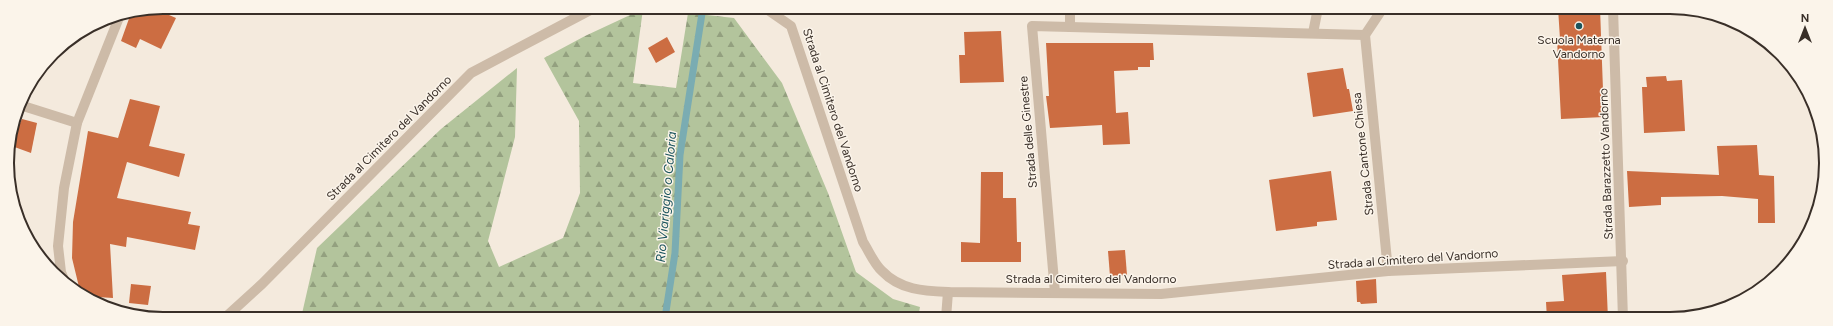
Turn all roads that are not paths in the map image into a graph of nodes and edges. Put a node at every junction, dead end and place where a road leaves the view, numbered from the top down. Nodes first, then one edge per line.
1 (583, 14) edge
2 (774, 14) edge
3 (1070, 14) edge
4 (1317, 14) edge
5 (1378, 14) edge
6 (1613, 14) edge
7 (118, 21) edge
8 (1070, 27) junction
9 (1313, 33) junction
10 (1365, 35) junction
11 (25, 107) edge
12 (77, 123) junction
13 (1623, 261) junction
14 (61, 271) edge
15 (1388, 271) junction
16 (948, 292) junction
17 (1055, 293) junction
18 (231, 312) edge
19 (946, 312) edge
20 (1624, 312) edge

1 - 18 street, Strada al Cimitero del Vandorno
2 - 16 street, Strada al Cimitero del Vandorno
3 - 8 street
4 - 9 street
5 - 10 street
6 - 13 street, Strada Barazzetto Vandorno
7 - 12 street
8 - 9 street
8 - 17 street, Strada delle Ginestre
9 - 10 street
10 - 15 street, Strada Cantone Chiesa
11 - 12 street
12 - 14 street
13 - 15 street, Strada al Cimitero del Vandorno
13 - 20 street, Strada Barazzetto Vandorno
15 - 17 street, Strada al Cimitero del Vandorno
16 - 17 street, Strada al Cimitero del Vandorno
16 - 19 street

